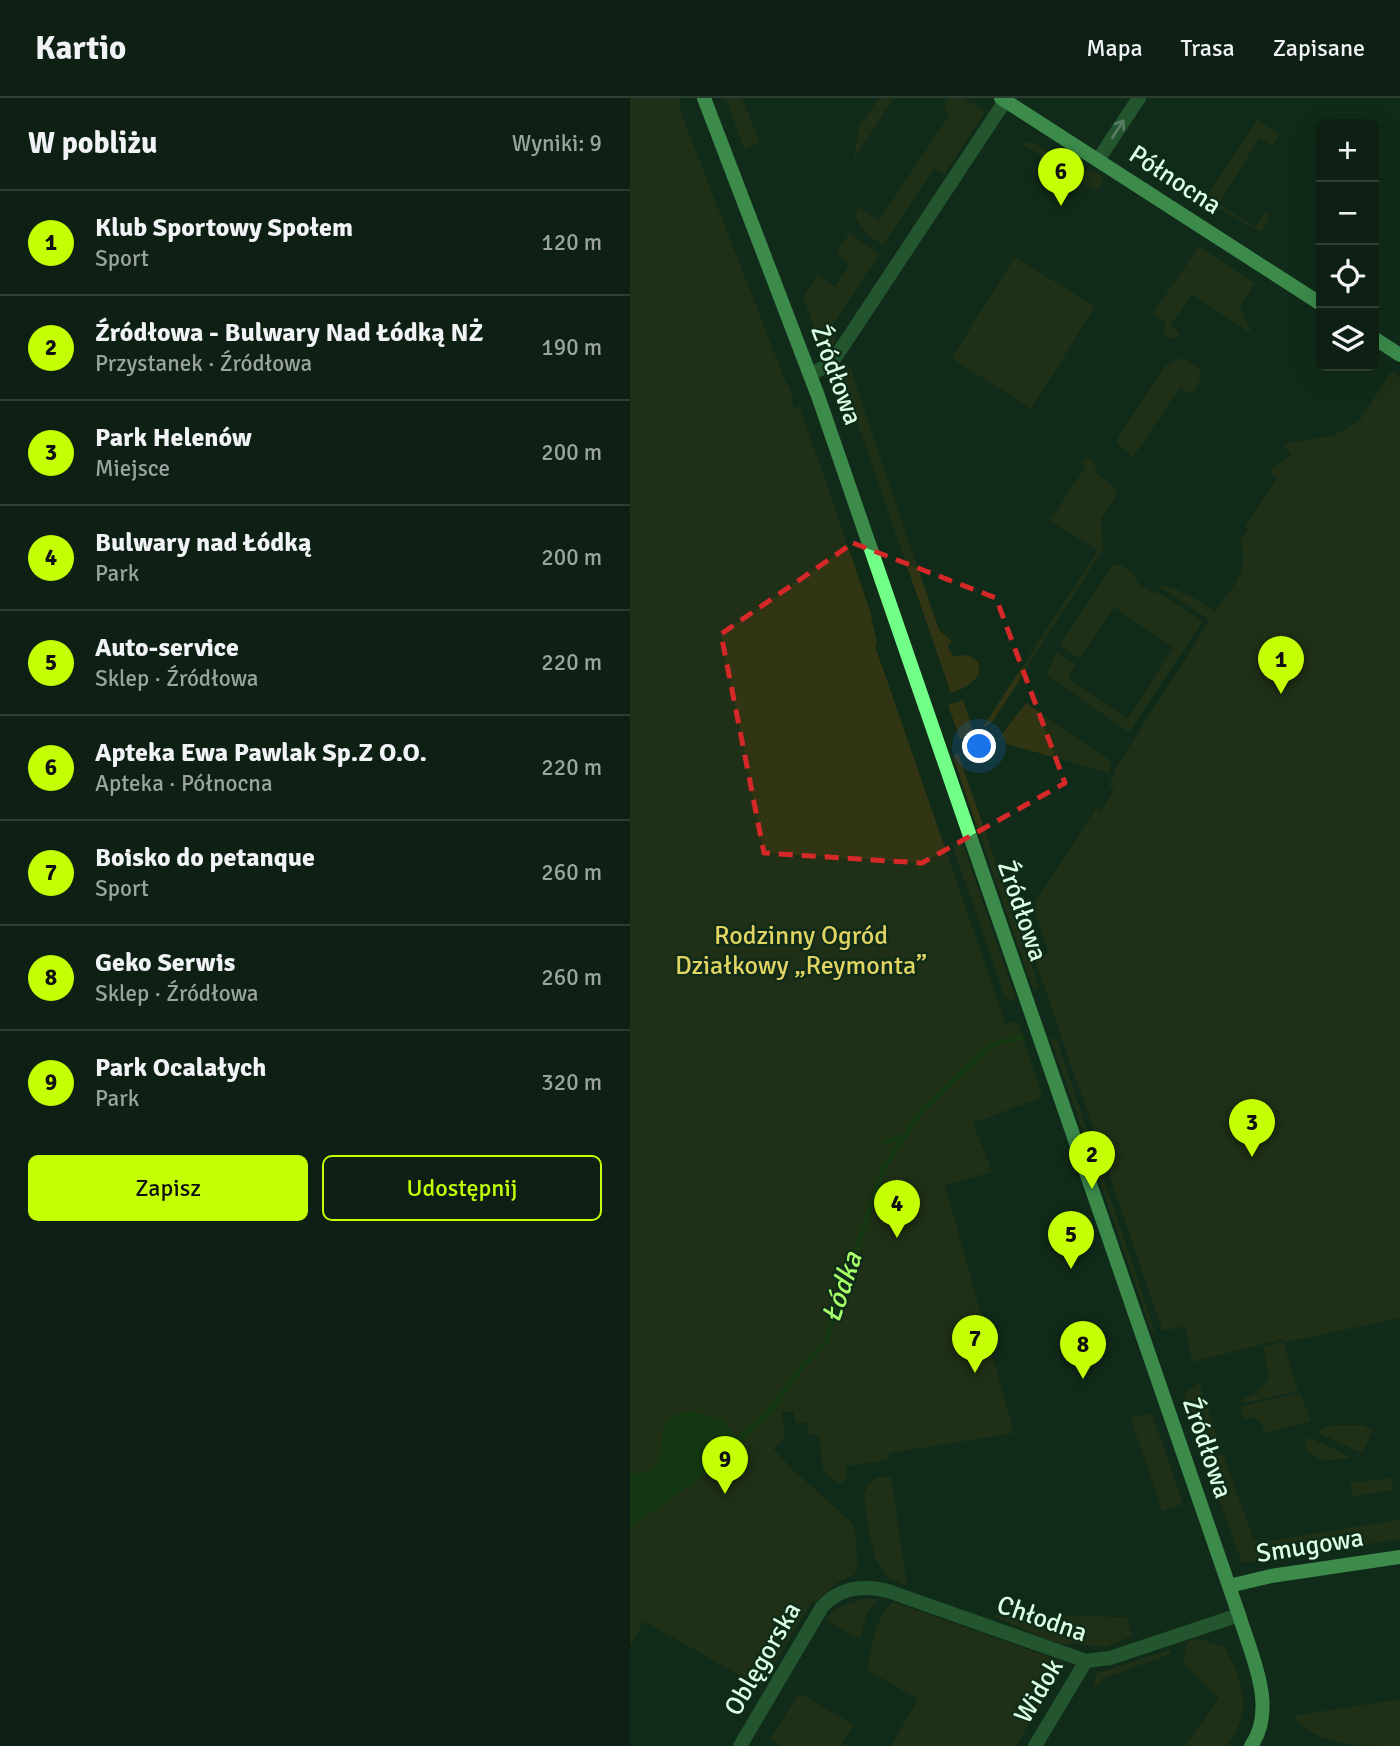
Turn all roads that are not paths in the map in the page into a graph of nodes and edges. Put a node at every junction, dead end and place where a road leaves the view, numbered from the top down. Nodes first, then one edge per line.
1 (704, 98) edge
2 (1139, 98) edge
3 (1003, 99) edge
4 (1098, 160) junction
5 (1316, 301) edge
6 (1379, 341) edge
7 (1400, 355) edge
8 (810, 374) junction
9 (1400, 1557) edge
10 (1229, 1586) junction
11 (870, 1587) joint
12 (1239, 1615) junction
13 (1086, 1661) junction
14 (740, 1746) edge
15 (1035, 1746) edge
16 (1251, 1746) edge

1 - 8 street, Źródłowa
4 -> 2 street
3 - 4 street, Północna
3 - 8 street
4 - 5 street, Północna
6 - 7 street
8 - 10 street, Źródłowa
9 - 10 street, Smugowa
10 - 12 street, Źródłowa
11 - 13 street, Chłodna
11 - 14 street, Oblęgorska
12 - 13 street, Chłodna
12 - 16 street, Źródłowa
13 - 15 street, Widok

